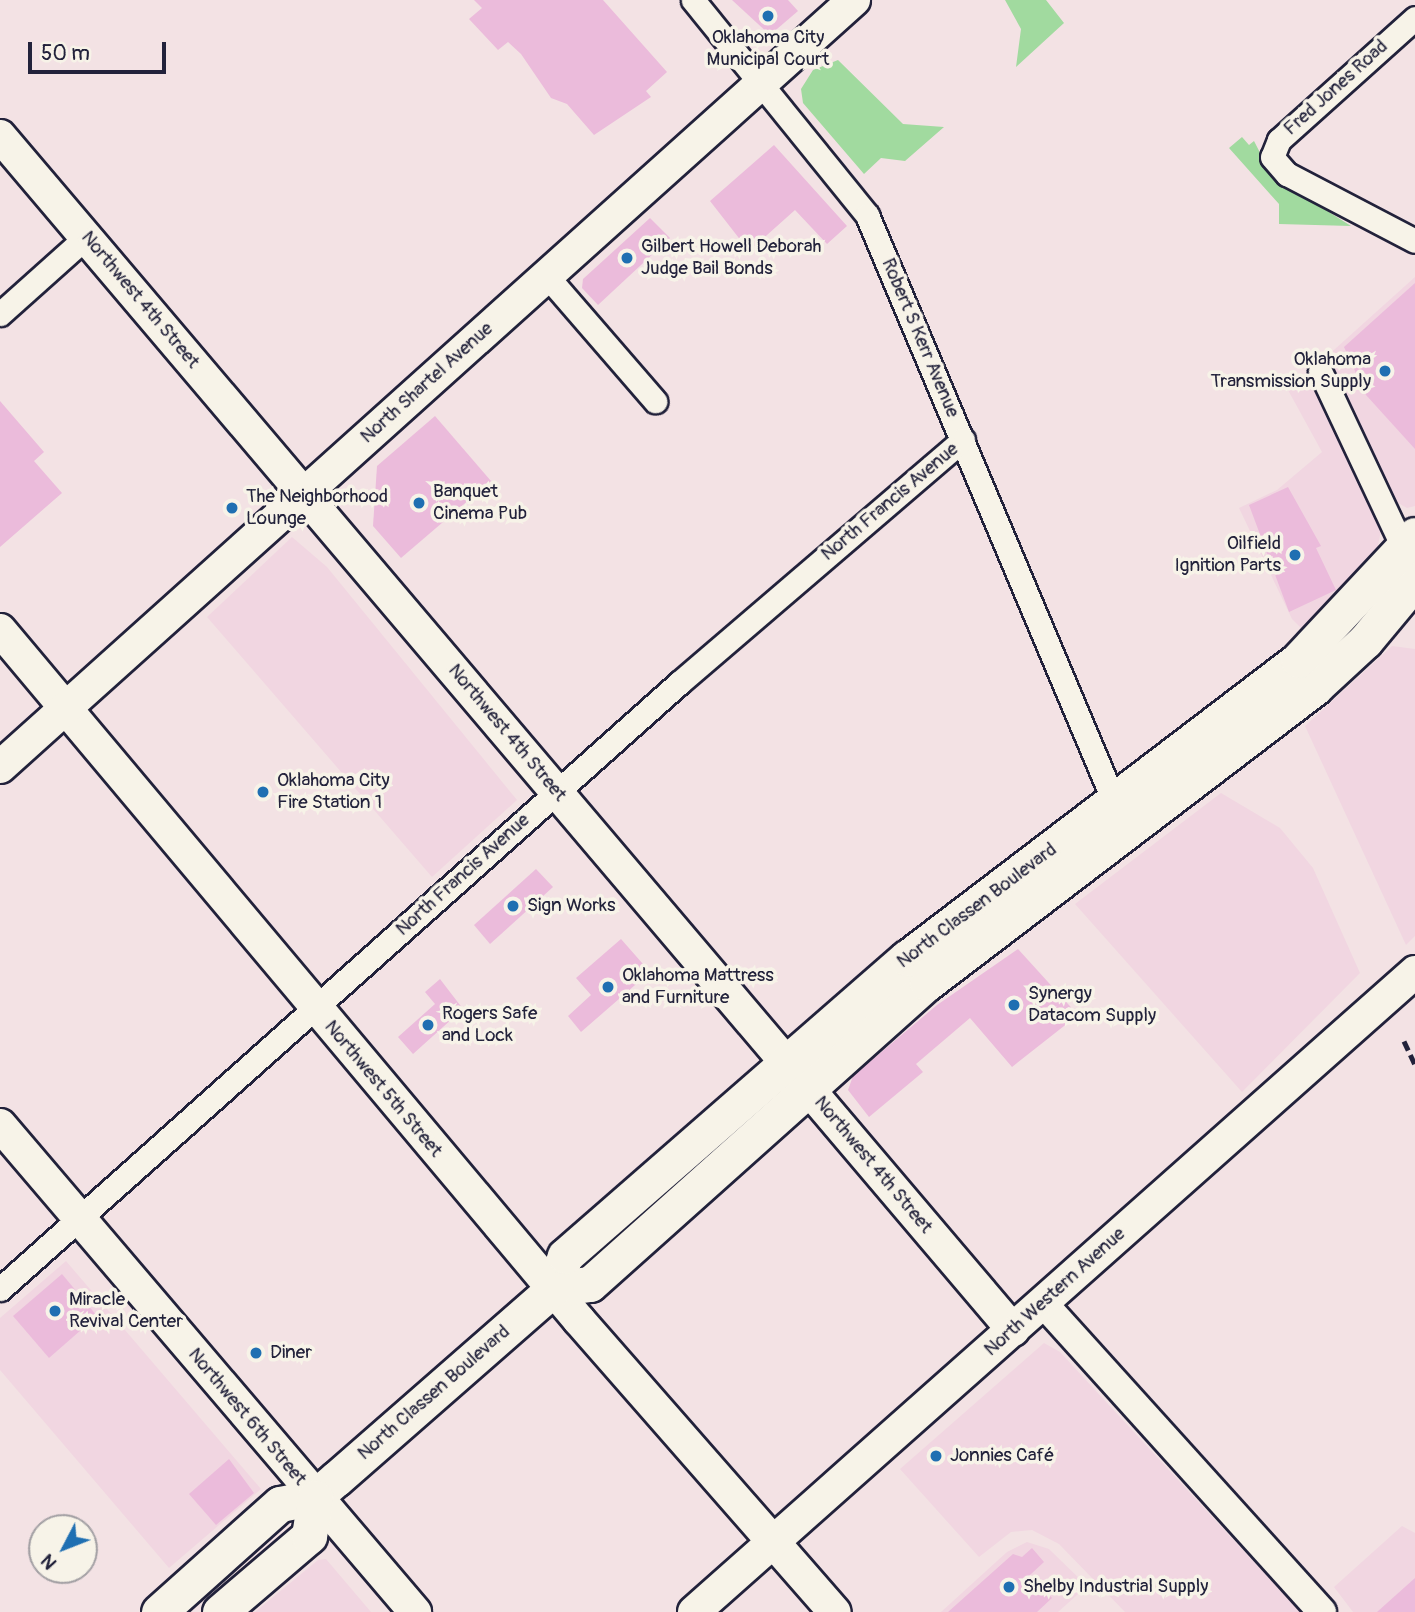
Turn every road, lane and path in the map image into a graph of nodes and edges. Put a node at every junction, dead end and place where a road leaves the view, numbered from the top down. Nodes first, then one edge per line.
1 (693, 0) edge
2 (854, 0) edge
3 (1415, 18) edge
4 (760, 83) junction
5 (0, 136) edge
6 (86, 237) junction
7 (1415, 241) edge
8 (546, 275) junction
9 (0, 314) edge
10 (1320, 371) dead end
11 (655, 401) dead end
12 (963, 440) junction
13 (306, 495) junction
14 (1411, 552) edge
15 (1415, 581) edge
16 (0, 629) edge
17 (66, 708) junction
18 (0, 767) edge
19 (557, 792) junction
20 (1121, 818) junction
21 (1415, 972) edge
22 (314, 1008) junction
23 (797, 1075) junction
24 (0, 1125) edge
25 (80, 1218) junction
26 (0, 1289) edge
27 (553, 1289) junction
28 (1043, 1303) junction
29 (1013, 1330) junction
30 (315, 1497) junction
31 (772, 1544) junction
32 (840, 1610) edge
33 (159, 1612) edge
34 (220, 1612) edge
35 (415, 1612) edge
36 (694, 1612) edge
37 (1322, 1612) edge

1 - 4 street, Robert S Kerr Avenue
2 - 4 main road, North Shartel Avenue
3 - 7 street, Fred Jones Road
4 - 8 main road, North Shartel Avenue
4 - 12 street, Robert S Kerr Avenue
5 - 6 main road, Northwest 4th Street
6 - 9 street
6 - 13 main road, Northwest 4th Street
8 - 11 street
8 - 13 main road, North Shartel Avenue
10 - 14 street
12 - 19 street, North Francis Avenue
12 - 20 street, Robert S Kerr Avenue
13 - 17 main road, North Shartel Avenue
13 - 19 main road, Northwest 4th Street
14 - 20 main road, North Classen Boulevard
15 - 20 main road, North Classen Boulevard
16 - 17 main road, Northwest 5th Street
17 - 18 main road, North Shartel Avenue
17 - 22 main road, Northwest 5th Street
19 - 22 street, North Francis Avenue
19 - 23 main road, Northwest 4th Street
20 - 23 main road, North Classen Boulevard
21 - 28 main road, North Western Avenue
22 - 25 street, North Francis Avenue
22 - 27 main road, Northwest 5th Street
23 - 27 main road, North Classen Boulevard
23 - 29 main road, Northwest 4th Street
24 - 25 main road, Northwest 6th Street
25 - 26 street, North Francis Avenue
25 - 30 main road, Northwest 6th Street
27 - 30 main road, North Classen Boulevard
27 - 31 main road, Northwest 5th Street
28 - 29 main road, North Western Avenue
28 - 37 street
29 - 31 main road, North Western Avenue
30 - 33 main road, North Classen Boulevard
30 - 34 main road
30 - 35 main road, Northwest 6th Street
31 - 32 main road, Northwest 5th Street
31 - 36 main road, North Western Avenue

